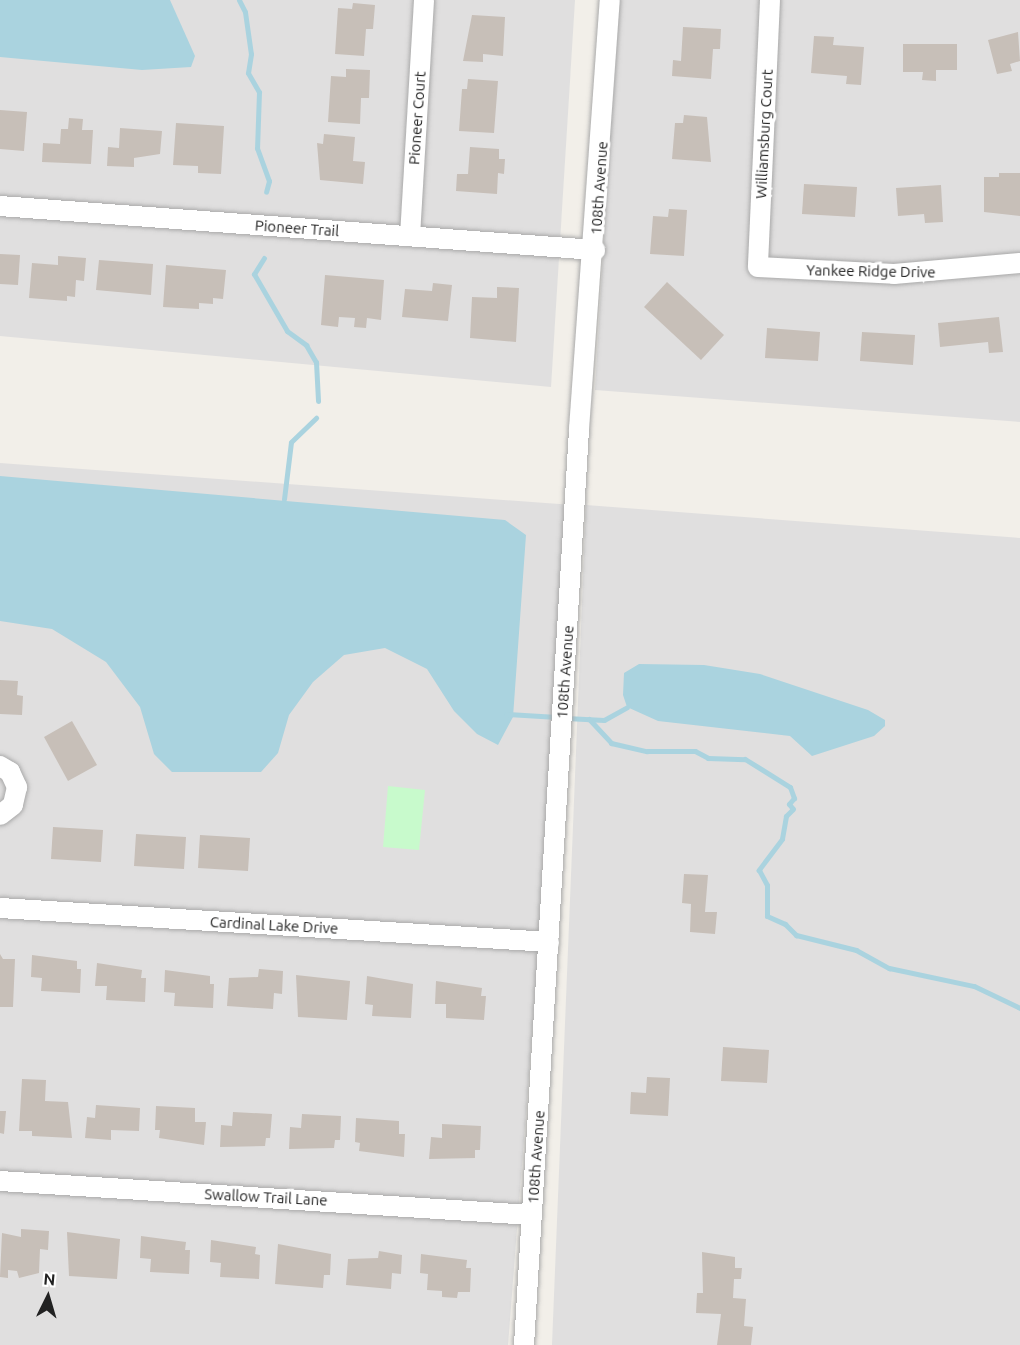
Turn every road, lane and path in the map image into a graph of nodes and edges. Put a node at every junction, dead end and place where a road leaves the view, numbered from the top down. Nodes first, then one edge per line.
1 (424, 0) edge
2 (610, 0) edge
3 (770, 0) edge
4 (0, 206) edge
5 (410, 236) junction
6 (595, 250) junction
7 (1020, 263) edge
8 (758, 267) joint
9 (0, 765) edge
10 (0, 815) edge
11 (0, 909) edge
12 (549, 942) junction
13 (0, 1181) edge
14 (532, 1215) junction
15 (524, 1345) edge

1 - 5 street, Pioneer Court
2 - 6 street, 108th Avenue
3 - 8 street, Williamsburg Court
4 - 5 street, Pioneer Trail
5 - 6 street, Pioneer Trail
6 - 12 street, 108th Avenue
7 - 8 street, Yankee Ridge Drive
9 - 10 street
11 - 12 street, Cardinal Lake Drive
12 - 14 street, 108th Avenue
13 - 14 street, Swallow Trail Lane
14 - 15 street, 108th Avenue

